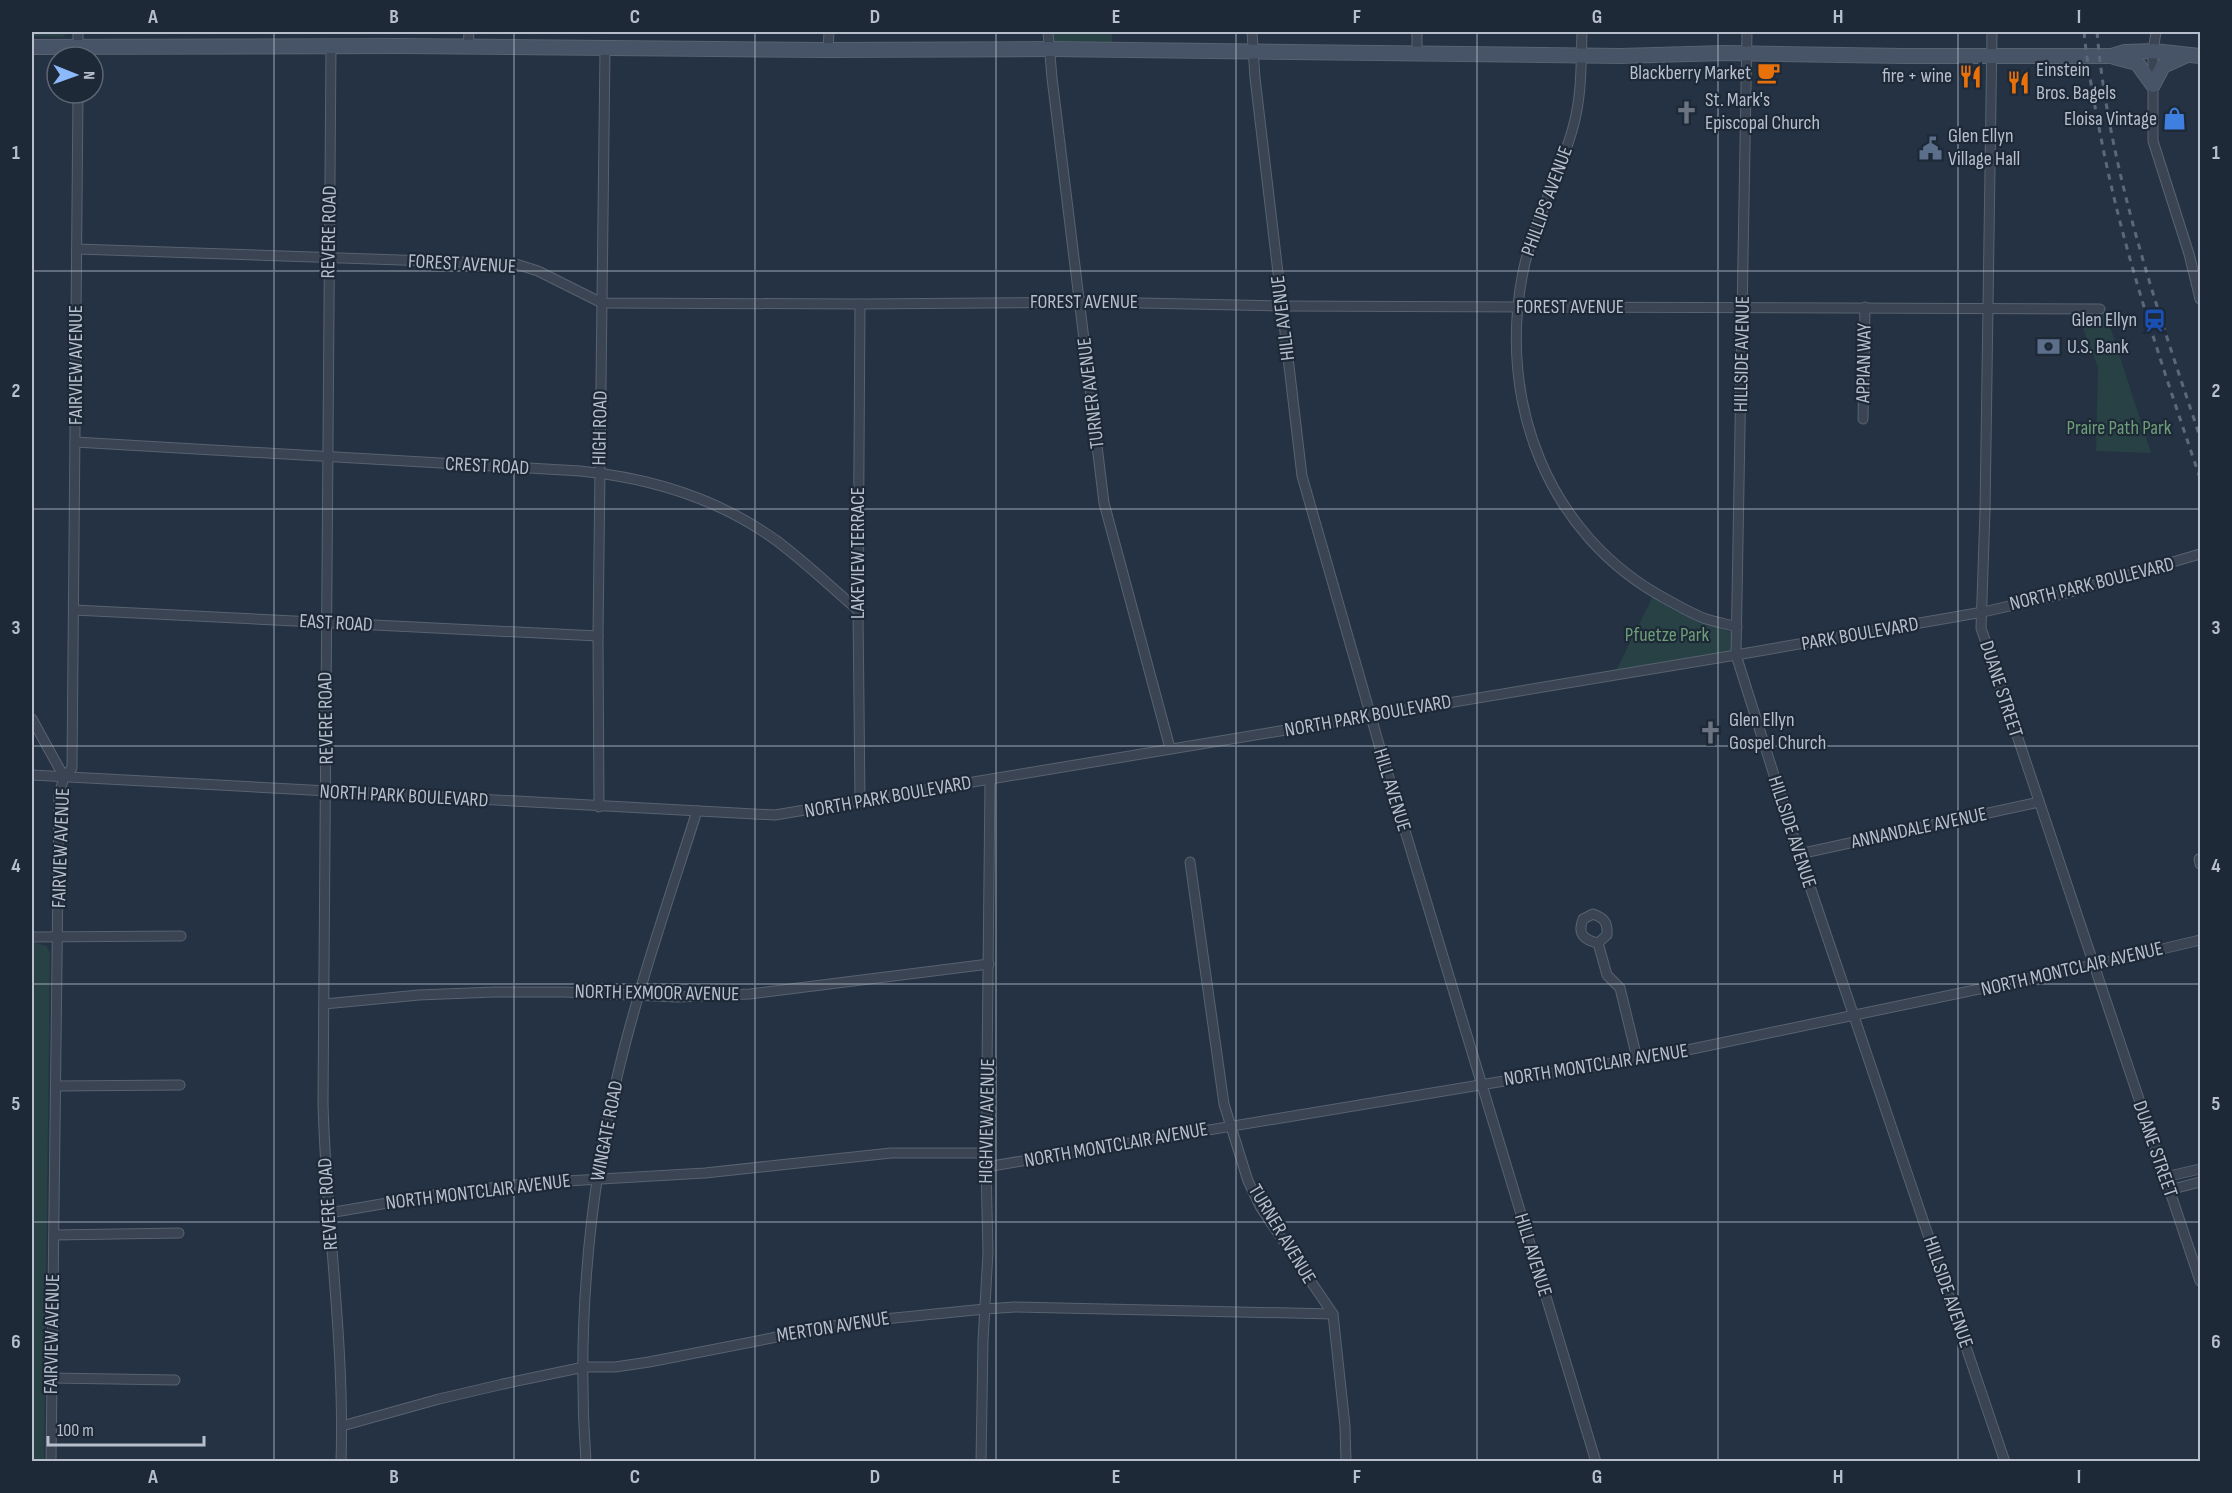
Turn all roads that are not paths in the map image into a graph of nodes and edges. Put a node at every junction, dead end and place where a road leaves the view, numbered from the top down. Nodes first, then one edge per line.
1 (469, 32) edge
2 (829, 32) edge
3 (1048, 32) edge
4 (1252, 32) edge
5 (1417, 32) edge
6 (1582, 32) edge
7 (1747, 32) edge
8 (1992, 32) edge
9 (2156, 32) edge
10 (331, 46) junction
11 (468, 47) junction
12 (605, 49) junction
13 (1050, 49) junction
14 (828, 50) junction
15 (105, 51) edge
16 (2153, 51) junction
17 (1253, 53) junction
18 (1746, 53) junction
19 (1417, 54) junction
20 (1581, 55) junction
21 (1991, 55) junction
22 (2186, 55) junction
23 (2112, 56) junction
24 (2200, 56) edge
25 (2153, 86) junction
26 (78, 105) edge
27 (77, 249) junction
28 (2189, 254) junction
29 (329, 258) junction
30 (2200, 277) edge
31 (2200, 299) edge
32 (1080, 302) junction
33 (602, 303) junction
34 (861, 304) junction
35 (1282, 306) junction
36 (1517, 307) junction
37 (1743, 307) junction
38 (1865, 307) junction
39 (1987, 307) junction
40 (2100, 309) dead end
41 (1863, 419) dead end
42 (75, 442) junction
43 (327, 457) junction
44 (600, 473) junction
45 (2200, 554) edge
46 (74, 610) junction
47 (858, 610) junction
48 (1983, 612) junction
49 (325, 622) junction
50 (1737, 627) junction
51 (598, 636) junction
52 (1736, 655) junction
53 (1372, 716) junction
54 (32, 719) edge
55 (1170, 748) junction
56 (32, 775) edge
57 (64, 777) junction
58 (990, 780) junction
59 (327, 792) junction
60 (860, 801) junction
61 (2039, 802) junction
62 (599, 807) junction
63 (697, 811) junction
64 (1799, 854) junction
65 (1190, 862) dead end
66 (181, 936) dead end
67 (32, 937) edge
68 (57, 938) junction
69 (2200, 940) edge
70 (1598, 943) dead end
71 (989, 964) junction
72 (2094, 965) junction
73 (639, 995) junction
74 (324, 1004) junction
75 (1854, 1016) junction
76 (1637, 1058) junction
77 (1481, 1084) junction
78 (180, 1085) dead end
79 (56, 1086) junction
80 (1231, 1126) junction
81 (986, 1153) junction
82 (986, 1167) junction
83 (2200, 1168) edge
84 (2165, 1177) junction
85 (596, 1179) junction
86 (2200, 1182) edge
87 (2169, 1190) junction
88 (329, 1213) junction
89 (178, 1233) dead end
90 (54, 1234) junction
91 (2200, 1281) edge
92 (985, 1309) junction
93 (1333, 1314) junction
94 (584, 1367) junction
95 (52, 1378) junction
96 (175, 1380) dead end
97 (342, 1426) junction
98 (51, 1461) edge
99 (341, 1461) edge
100 (586, 1461) edge
101 (981, 1461) edge
102 (1346, 1461) edge
103 (1596, 1461) edge
104 (2005, 1461) edge

1 - 11 street
2 - 14 street
3 - 13 street, TURNER AVENUE
4 - 17 street, HILL AVENUE
5 - 19 street
6 - 20 street, PHILLIPS AVENUE
7 - 18 street, HILLSIDE AVENUE
8 - 21 street, DUANE STREET
9 - 16 street
10 - 11 street
10 - 15 street
10 - 29 street, REVERE ROAD
11 - 12 street
12 - 14 street
12 - 33 street, HIGH ROAD
13 - 14 street
13 - 17 street
13 - 32 street, TURNER AVENUE
16 - 22 street
16 - 23 street
16 - 25 street
17 - 19 street
17 - 35 street, HILL AVENUE
18 - 20 street
18 - 21 street
18 - 37 street, HILLSIDE AVENUE
19 - 20 street
20 - 36 street, PHILLIPS AVENUE
21 - 23 street
21 - 39 street, DUANE STREET
22 - 24 street
22 - 25 street
23 - 25 street
25 - 28 street
26 - 27 street, FAIRVIEW AVENUE
27 - 29 street, FOREST AVENUE
27 - 42 street, FAIRVIEW AVENUE
28 - 30 street
28 - 31 street
29 - 33 street, FOREST AVENUE
29 - 43 street, REVERE ROAD
32 - 34 street, FOREST AVENUE
32 - 35 street, FOREST AVENUE
32 - 55 street, TURNER AVENUE
33 - 34 street, FOREST AVENUE
33 - 44 street, HIGH ROAD
34 - 47 street, LAKEVIEW TERRACE
35 - 36 street, FOREST AVENUE
35 - 53 street, HILL AVENUE
36 - 37 street, FOREST AVENUE
36 - 50 street, PHILLIPS AVENUE
37 - 38 street, FOREST AVENUE
37 - 50 street, HILLSIDE AVENUE
38 - 39 street, FOREST AVENUE
38 - 41 street, APPIAN WAY
39 - 40 street, FOREST AVENUE
39 - 48 street, DUANE STREET
42 - 43 street, CREST ROAD
42 - 46 street, FAIRVIEW AVENUE
43 - 44 street, CREST ROAD
43 - 49 street, REVERE ROAD
44 - 47 street, CREST ROAD
44 - 51 street, HIGH ROAD
45 - 48 street, NORTH PARK BOULEVARD
46 - 49 street, EAST ROAD
46 - 57 street, FAIRVIEW AVENUE
47 - 60 street, LAKEVIEW TERRACE
48 - 52 street, PARK BOULEVARD
48 - 61 street, DUANE STREET
49 - 51 street, EAST ROAD
49 - 59 street, REVERE ROAD
50 - 52 street, HILLSIDE AVENUE
51 - 62 street, HIGH ROAD
52 - 53 street, NORTH PARK BOULEVARD
52 - 64 street, HILLSIDE AVENUE
53 - 55 street, NORTH PARK BOULEVARD
53 - 77 street, HILL AVENUE
54 - 57 street
55 - 58 street, NORTH PARK BOULEVARD
56 - 57 street, NORTH PARK BOULEVARD
57 - 59 street, NORTH PARK BOULEVARD
57 - 68 street, FAIRVIEW AVENUE
58 - 60 street, NORTH PARK BOULEVARD
58 - 71 street, HIGHVIEW AVENUE
59 - 62 street, NORTH PARK BOULEVARD
59 - 74 street, REVERE ROAD
60 - 63 street, NORTH PARK BOULEVARD
61 - 64 street, ANNANDALE AVENUE
61 - 72 street, DUANE STREET
62 - 63 street, NORTH PARK BOULEVARD
63 - 73 street, WINGATE ROAD
64 - 75 street, HILLSIDE AVENUE
65 - 80 street, TURNER AVENUE
66 - 68 street
67 - 68 street
68 - 79 street, FAIRVIEW AVENUE
69 - 72 street, NORTH MONTCLAIR AVENUE
70 - 76 street
71 - 73 street, NORTH EXMOOR AVENUE
71 - 81 street, HIGHVIEW AVENUE
72 - 75 street, NORTH MONTCLAIR AVENUE
72 - 84 street, DUANE STREET
73 - 74 street, NORTH EXMOOR AVENUE
73 - 85 street, WINGATE ROAD
74 - 88 street, REVERE ROAD
75 - 76 street, NORTH MONTCLAIR AVENUE
75 - 104 street, HILLSIDE AVENUE
76 - 77 street, NORTH MONTCLAIR AVENUE
77 - 80 street, NORTH MONTCLAIR AVENUE
77 - 103 street, HILL AVENUE
78 - 79 street
79 - 90 street, FAIRVIEW AVENUE
80 - 82 street, NORTH MONTCLAIR AVENUE
80 - 93 street, TURNER AVENUE
81 - 82 street, HIGHVIEW AVENUE
81 - 85 street, NORTH MONTCLAIR AVENUE
82 - 92 street, HIGHVIEW AVENUE
83 - 84 street
84 - 87 street, DUANE STREET
85 - 88 street, NORTH MONTCLAIR AVENUE
85 - 94 street, WINGATE ROAD
86 - 87 street
87 - 91 street, DUANE STREET
88 - 97 street, REVERE ROAD
89 - 90 street
90 - 95 street, FAIRVIEW AVENUE
92 - 93 street, MERTON AVENUE
92 - 94 street, MERTON AVENUE
92 - 101 street, HIGHVIEW AVENUE
93 - 102 street, TURNER AVENUE
94 - 97 street, MERTON AVENUE
94 - 100 street, WINGATE ROAD
95 - 96 street
95 - 98 street, FAIRVIEW AVENUE
97 - 99 street, REVERE ROAD

